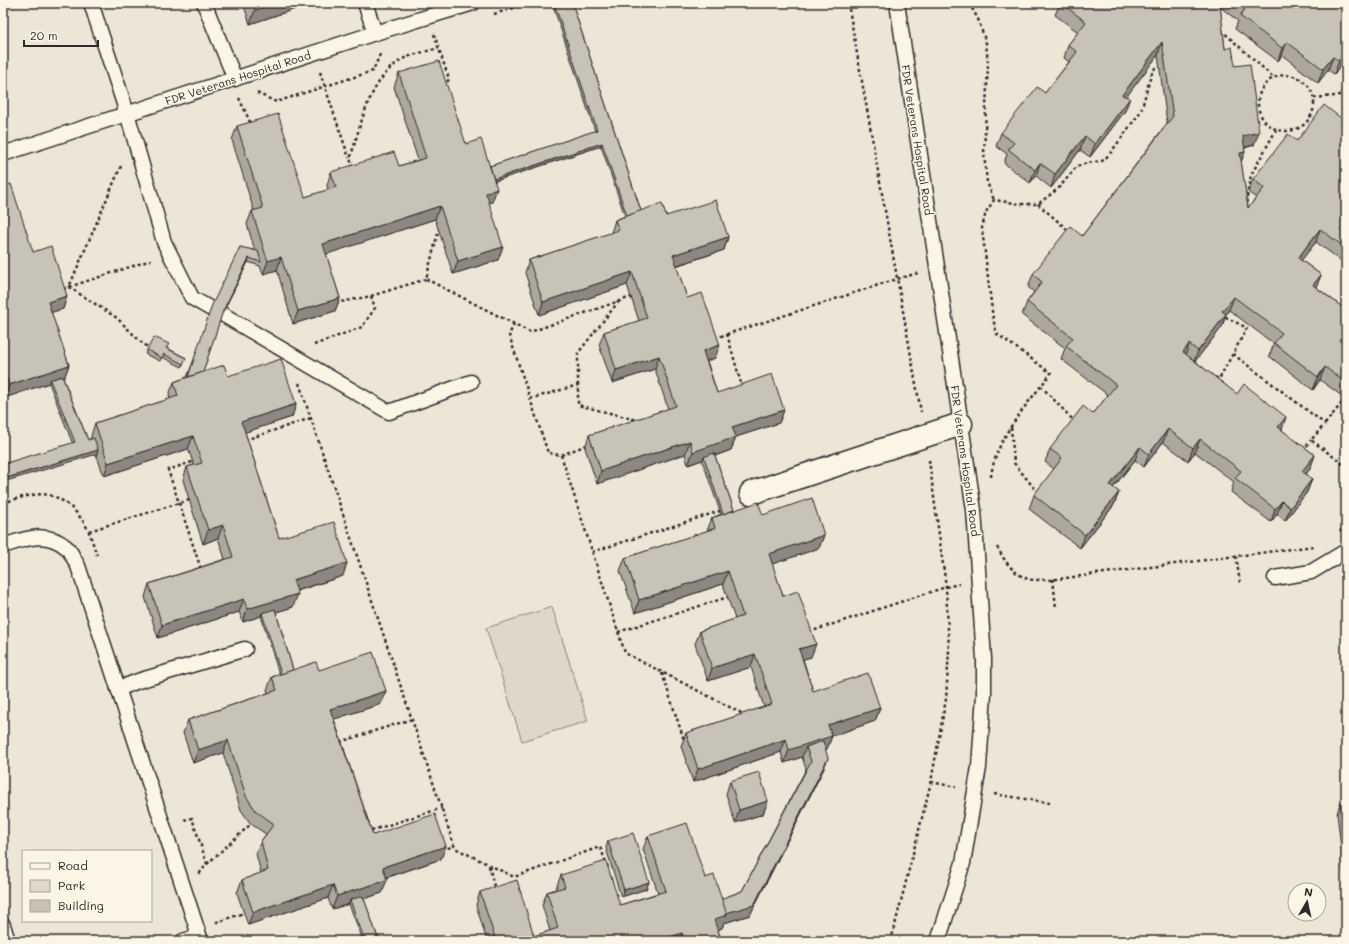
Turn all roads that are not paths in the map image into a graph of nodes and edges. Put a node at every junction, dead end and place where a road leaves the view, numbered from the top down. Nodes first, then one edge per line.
1 (91, 3) edge
2 (204, 3) edge
3 (365, 3) edge
4 (473, 3) edge
5 (897, 3) edge
6 (375, 33) junction
7 (234, 79) junction
8 (127, 113) junction
9 (3, 154) edge
10 (471, 382) dead end
11 (961, 424) junction
12 (751, 493) dead end
13 (3, 546) edge
14 (1346, 551) edge
15 (1275, 578) dead end
16 (245, 649) dead end
17 (118, 689) junction
18 (3, 925) edge
19 (200, 939) edge
20 (8, 941) edge
21 (183, 941) edge
22 (938, 941) edge

1 - 8 lane
2 - 7 lane
3 - 6 lane
4 - 6 lane, FDR Veterans Hospital Road
5 - 11 lane, FDR Veterans Hospital Road
6 - 7 lane, FDR Veterans Hospital Road
7 - 8 lane, FDR Veterans Hospital Road
8 - 9 lane, FDR Veterans Hospital Road
8 - 10 lane
11 - 12 street
11 - 22 lane, FDR Veterans Hospital Road
13 - 17 lane
14 - 15 lane
16 - 17 lane
17 - 19 lane
18 - 20 lane
19 - 21 lane

